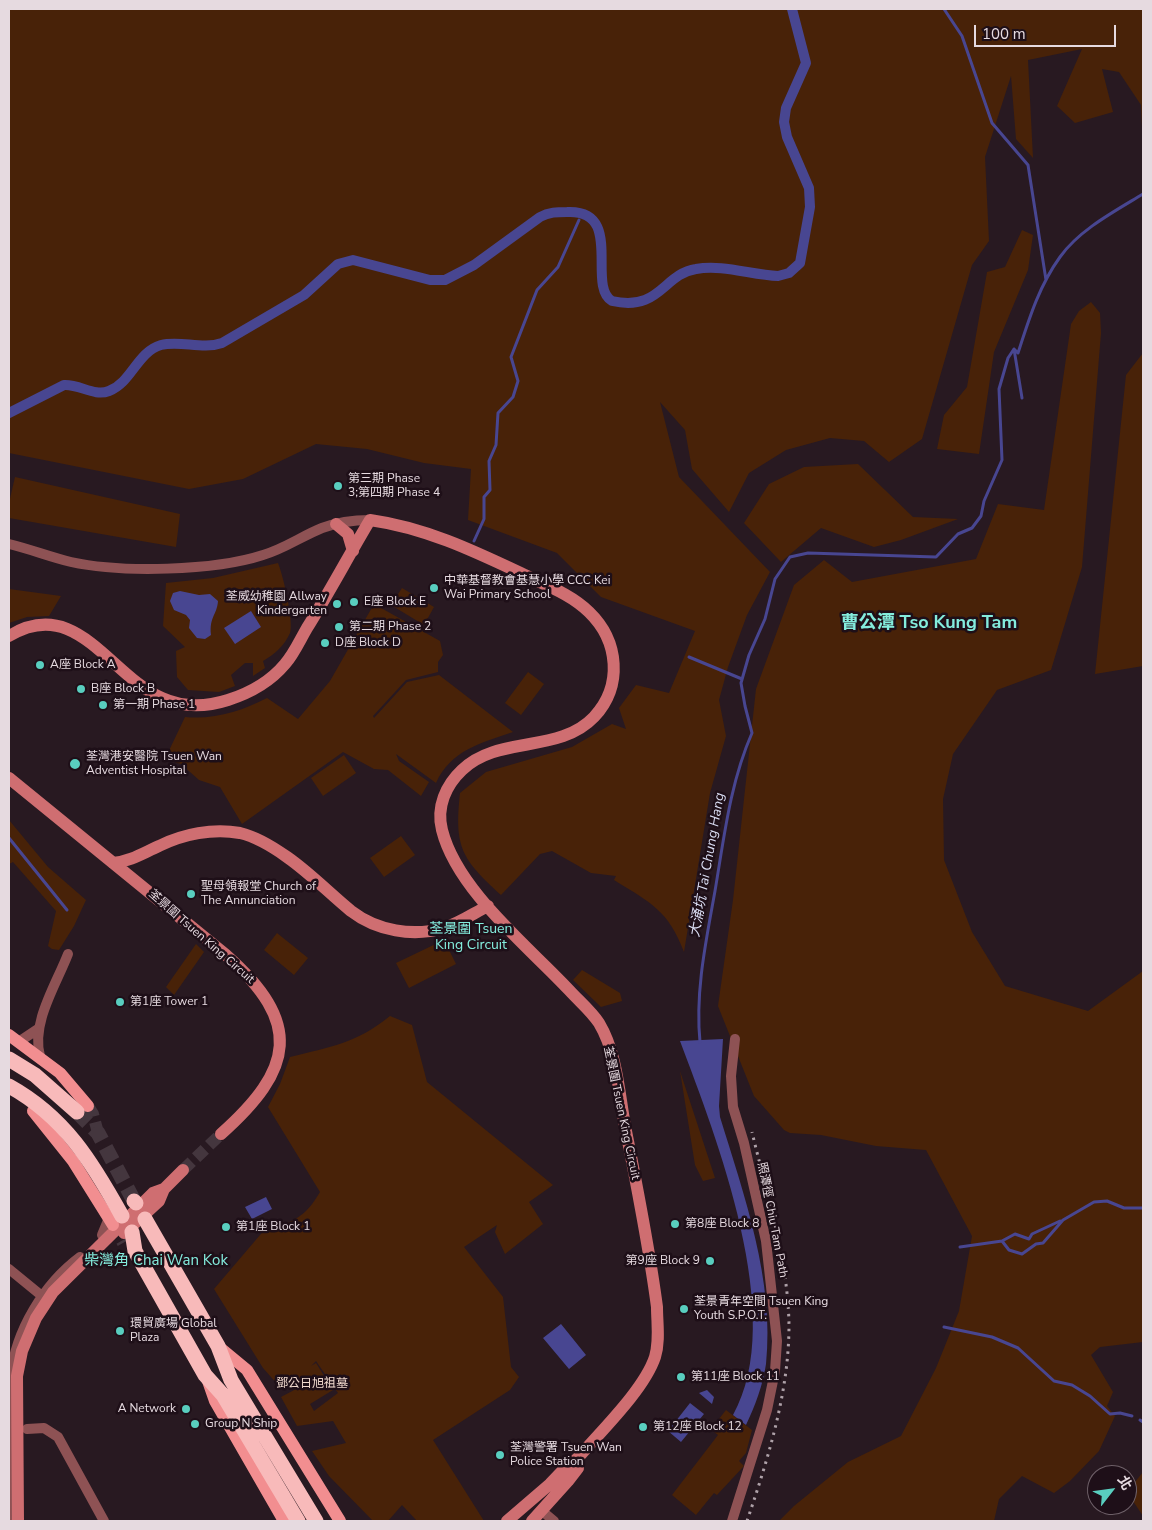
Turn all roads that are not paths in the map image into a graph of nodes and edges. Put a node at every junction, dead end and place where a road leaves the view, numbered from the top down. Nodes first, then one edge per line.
1 (370, 520) junction
2 (336, 524) junction
3 (9, 544) edge
4 (353, 551) junction
5 (9, 636) edge
6 (9, 778) edge
7 (145, 854) junction
8 (114, 863) junction
9 (136, 881) junction
10 (488, 906) junction
11 (68, 954) dead end
12 (38, 1028) junction
13 (14, 1038) edge
14 (735, 1039) dead end
15 (40, 1056) junction
16 (9, 1059) edge
17 (9, 1086) edge
18 (83, 1109) joint
19 (33, 1111) dead end
20 (221, 1134) tunnel mouth
21 (183, 1170) tunnel mouth
22 (115, 1219) junction
23 (145, 1219) dead end
24 (102, 1235) dead end
25 (130, 1242) tunnel mouth
26 (80, 1258) dead end
27 (9, 1269) edge
28 (42, 1296) junction
29 (218, 1346) junction
30 (205, 1375) junction
31 (27, 1429) dead end
32 (12, 1438) edge
33 (577, 1459) junction
34 (21, 1485) junction
35 (542, 1510) junction
36 (295, 1514) edge
37 (525, 1519) edge
38 (9, 1521) edge
39 (18, 1521) edge
40 (24, 1521) edge
41 (104, 1521) edge
42 (316, 1521) edge
43 (340, 1521) edge
44 (507, 1521) edge
45 (554, 1521) edge
46 (732, 1521) edge

1 - 2 street
1 - 4 street
1 - 10 street, 荃景圍 Tsuen King Circuit
2 - 3 street
2 - 4 street
4 - 5 street
6 - 8 street, 荃景圍 Tsuen King Circuit
7 - 8 street
7 - 9 street
7 - 10 street
8 - 9 street, 荃景圍 Tsuen King Circuit
9 - 20 street, 荃景圍 Tsuen King Circuit
10 - 33 street, 荃景圍 Tsuen King Circuit
11 - 12 street
12 - 13 street
12 - 15 street
13 - 15 main road
14 - 46 street, 照潭徑 Chiu Tam Path
15 - 18 main road
16 - 18 highway
17 - 22 highway
19 - 22 main road
21 - 34 street
22 - 24 street
23 - 29 highway
25 - 30 highway
26 - 28 street
27 - 28 street
28 - 32 street
29 - 36 highway
29 - 43 main road
30 - 36 highway
30 - 36 main road
31 - 41 street
32 - 38 street
33 - 35 street, 荃景圍 Tsuen King Circuit
33 - 37 street, 荃景圍 Tsuen King Circuit
34 - 39 street
34 - 40 street
35 - 37 street
35 - 45 street
36 - 42 highway
37 - 44 street, 荃景圍 Tsuen King Circuit

